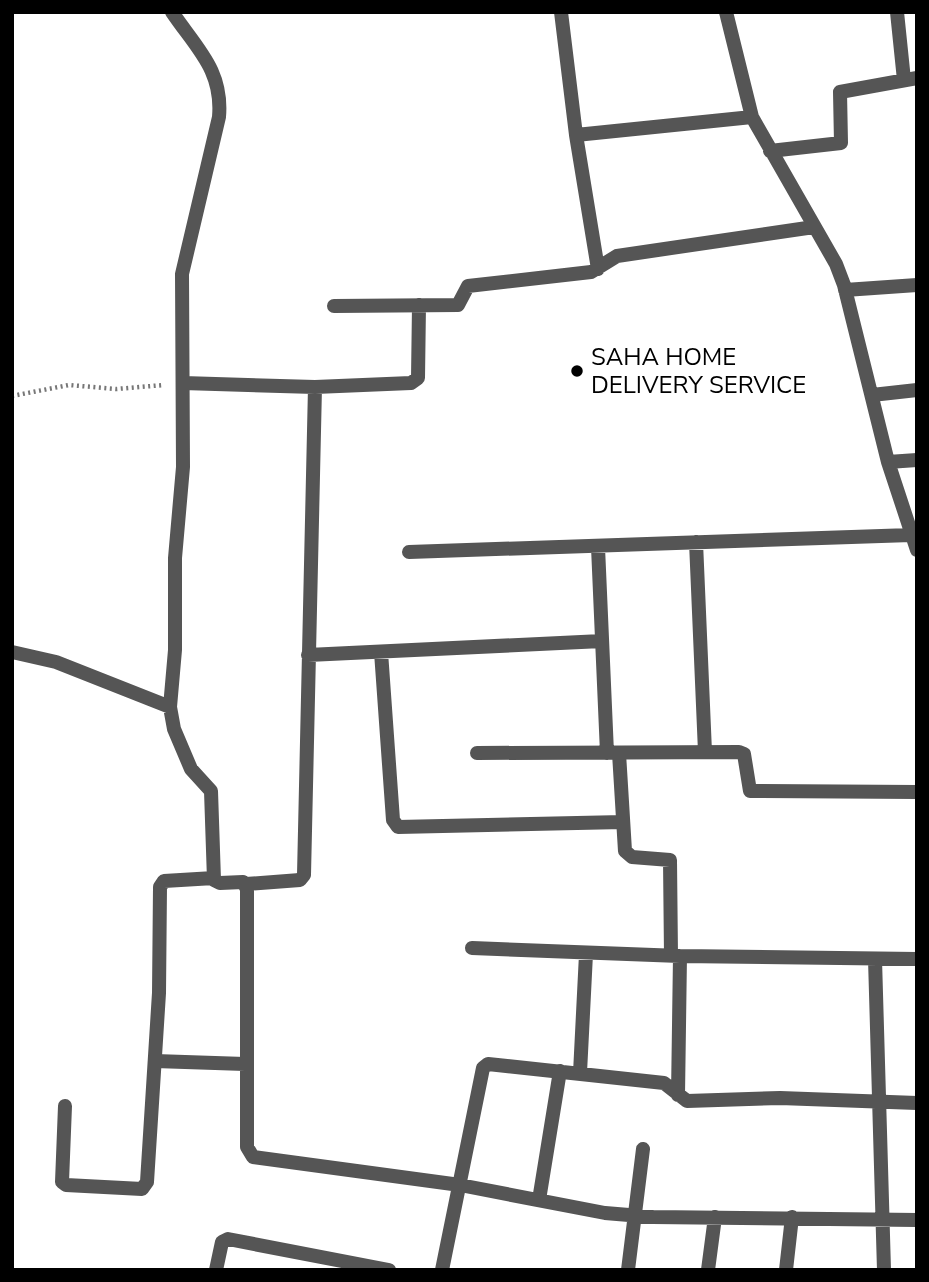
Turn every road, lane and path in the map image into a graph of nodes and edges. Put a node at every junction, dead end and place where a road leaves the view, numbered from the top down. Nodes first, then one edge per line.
1 (172, 12) edge
2 (561, 12) edge
3 (575, 12) edge
4 (726, 12) edge
5 (897, 12) edge
6 (910, 79) edge
7 (752, 117) junction
8 (576, 135) junction
9 (770, 151) junction
10 (814, 227) junction
11 (598, 269) junction
12 (917, 285) edge
13 (845, 290) junction
14 (419, 305) junction
15 (334, 306) dead end
16 (183, 383) junction
17 (315, 387) junction
18 (917, 390) edge
19 (872, 395) junction
20 (12, 396) edge
21 (917, 460) edge
22 (888, 461) junction
23 (911, 535) junction
24 (696, 542) junction
25 (598, 547) junction
26 (917, 550) edge
27 (409, 552) dead end
28 (602, 641) junction
29 (12, 652) edge
30 (381, 652) junction
31 (308, 655) junction
32 (170, 707) junction
33 (705, 752) junction
34 (477, 753) dead end
35 (613, 753) junction
36 (917, 792) edge
37 (623, 822) junction
38 (214, 878) junction
39 (246, 884) junction
40 (472, 948) dead end
41 (586, 954) junction
42 (676, 956) junction
43 (875, 959) junction
44 (917, 959) edge
45 (155, 1061) junction
46 (245, 1064) junction
47 (560, 1070) junction
48 (580, 1073) junction
49 (678, 1095) junction
50 (878, 1101) junction
51 (917, 1103) edge
52 (65, 1106) dead end
53 (643, 1149) dead end
54 (460, 1185) junction
55 (539, 1200) junction
56 (635, 1215) junction
57 (715, 1217) junction
58 (792, 1217) junction
59 (881, 1218) junction
60 (917, 1220) edge
61 (216, 1270) edge
62 (388, 1270) edge
63 (442, 1270) edge
64 (628, 1270) edge
65 (708, 1270) edge
66 (786, 1270) edge
67 (884, 1270) edge

1 - 16 street
2 - 3 street
2 - 8 street
4 - 7 street
5 - 6 street
6 - 9 street
7 - 8 street
7 - 9 street
8 - 11 street
9 - 10 street
10 - 11 street
10 - 13 street
11 - 14 street
12 - 13 street
13 - 19 street
14 - 15 street
14 - 17 street
16 - 17 street
16 - 20 path
16 - 32 street
17 - 31 street
18 - 19 street
19 - 22 street
21 - 22 street
22 - 23 street
23 - 24 street
23 - 26 street
24 - 25 street
24 - 33 street
25 - 27 street
25 - 28 street
28 - 30 street
28 - 35 street
29 - 32 street
30 - 31 street
30 - 37 street
31 - 39 street
32 - 38 street
33 - 35 street
33 - 36 street
34 - 35 street
35 - 37 street
37 - 42 street
38 - 39 street
38 - 45 street
39 - 46 street
40 - 41 street
41 - 42 street
41 - 48 street
42 - 43 street
42 - 49 street
43 - 44 street
43 - 50 street
45 - 46 street
45 - 52 street
46 - 54 street
47 - 48 street
47 - 54 street
47 - 55 street
48 - 49 street
49 - 50 street
50 - 51 street
50 - 59 street
53 - 56 street
54 - 55 street
54 - 63 street
55 - 56 street
56 - 57 street
56 - 64 street
57 - 58 street
57 - 65 street
58 - 59 street
58 - 66 street
59 - 60 street
59 - 67 street
61 - 62 street

